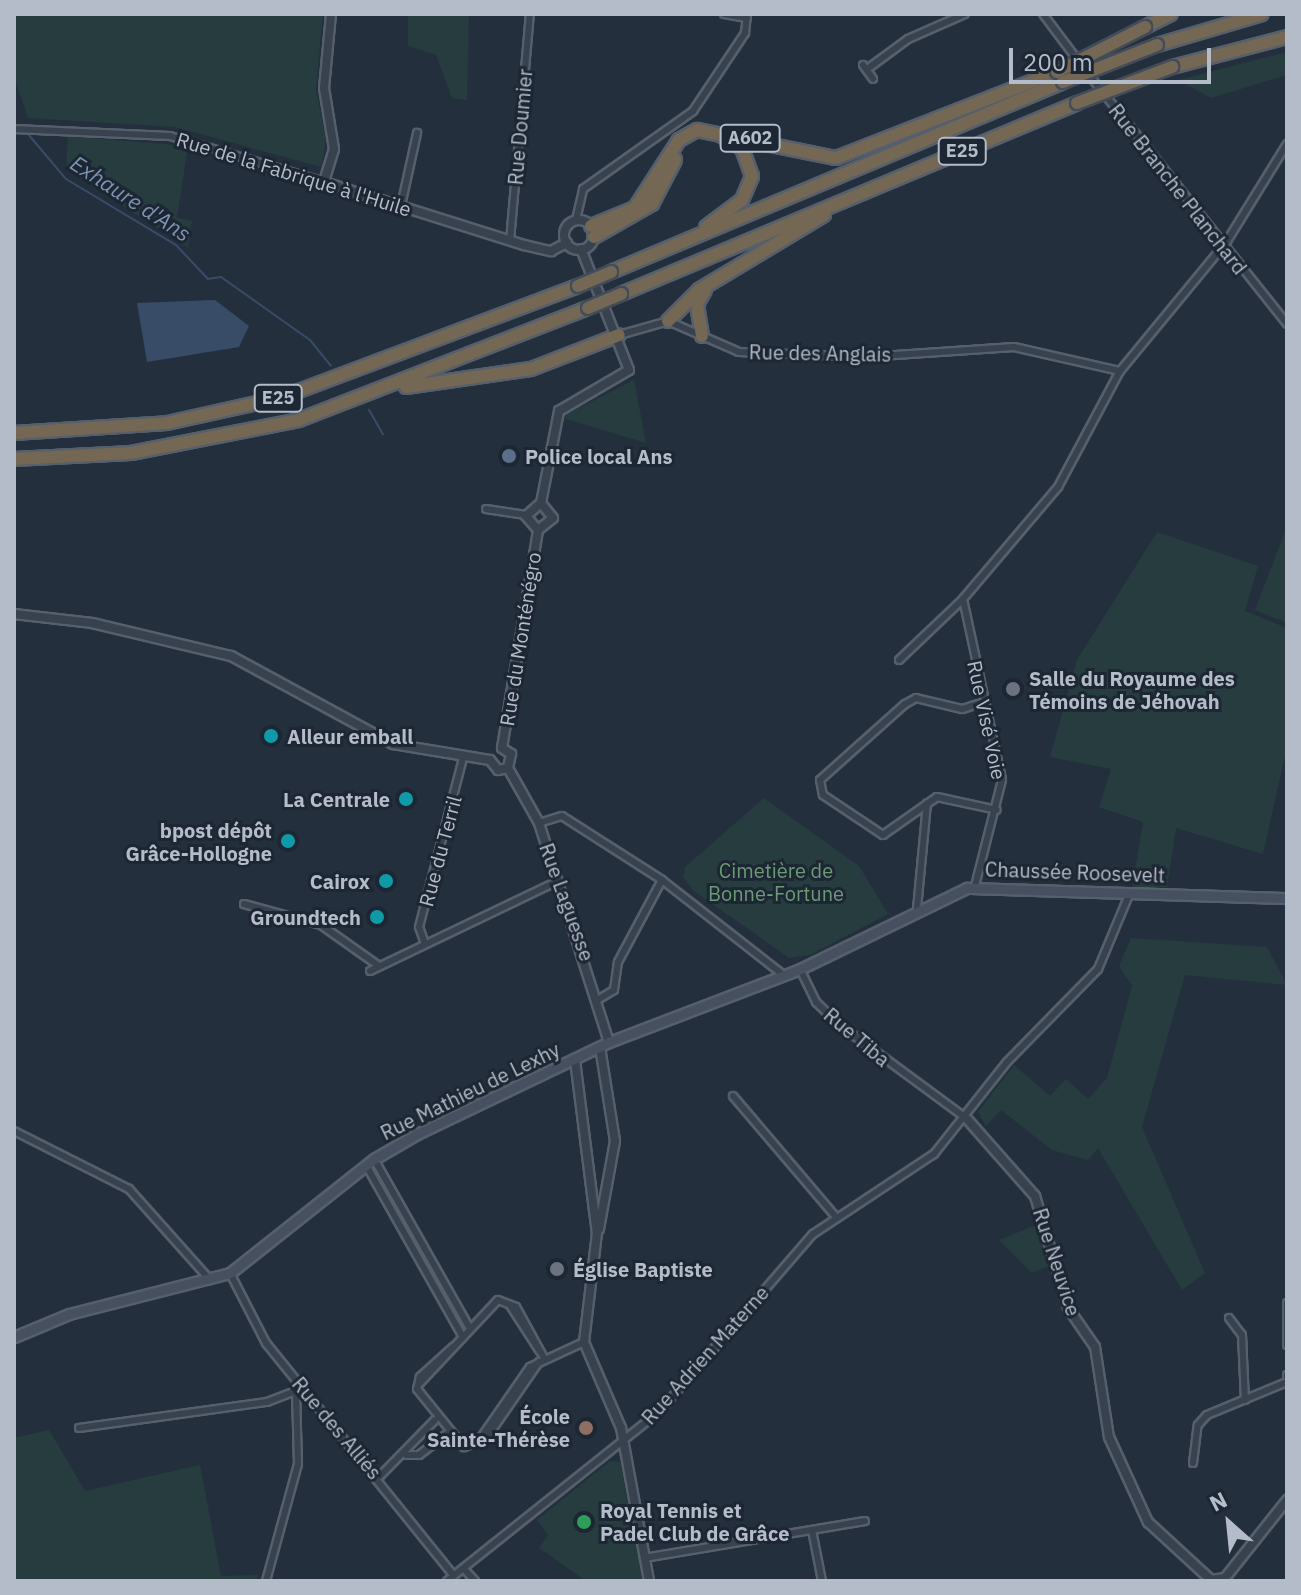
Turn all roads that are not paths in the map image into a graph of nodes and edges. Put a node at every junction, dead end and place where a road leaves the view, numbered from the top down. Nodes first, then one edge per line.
1 (331, 14) edge
2 (530, 14) edge
3 (724, 14) edge
4 (965, 14) edge
5 (1043, 14) edge
6 (1157, 14) edge
7 (1171, 14) edge
8 (1262, 14) edge
9 (747, 16) edge
10 (1145, 27) junction
11 (1287, 37) edge
12 (1060, 77) junction
13 (873, 79) dead end
14 (944, 119) junction
15 (14, 129) edge
16 (417, 133) dead end
17 (1287, 144) edge
18 (892, 153) junction
19 (324, 182) junction
20 (847, 200) junction
21 (401, 206) junction
22 (576, 220) junction
23 (593, 232) junction
24 (695, 236) junction
25 (510, 241) junction
26 (567, 243) junction
27 (1222, 247) junction
28 (581, 249) junction
29 (710, 285) junction
30 (668, 321) junction
31 (1287, 324) edge
32 (619, 335) junction
33 (702, 336) junction
34 (1120, 371) junction
35 (396, 387) junction
36 (14, 433) edge
37 (14, 459) edge
38 (541, 503) junction
39 (486, 509) dead end
40 (526, 515) junction
41 (538, 530) junction
42 (963, 599) junction
43 (14, 614) edge
44 (899, 660) dead end
45 (984, 702) junction
46 (502, 748) junction
47 (463, 758) junction
48 (490, 760) junction
49 (508, 768) junction
50 (927, 803) junction
51 (997, 810) junction
52 (539, 823) junction
53 (662, 880) junction
54 (559, 881) junction
55 (975, 886) junction
56 (1129, 895) junction
57 (1287, 898) edge
58 (244, 904) dead end
59 (917, 909) junction
60 (425, 944) junction
61 (379, 966) junction
62 (800, 969) junction
63 (370, 971) dead end
64 (785, 976) junction
65 (599, 999) junction
66 (605, 1045) junction
67 (575, 1060) junction
68 (733, 1096) dead end
69 (967, 1119) junction
70 (14, 1131) edge
71 (370, 1162) junction
72 (835, 1216) junction
73 (597, 1233) junction
74 (230, 1273) junction
75 (210, 1280) junction
76 (1287, 1303) edge
77 (1229, 1318) dead end
78 (470, 1329) junction
79 (14, 1337) edge
80 (463, 1337) junction
81 (584, 1342) junction
82 (1287, 1345) edge
83 (541, 1360) junction
84 (1287, 1378) edge
85 (303, 1388) junction
86 (296, 1394) junction
87 (1245, 1400) junction
88 (435, 1420) junction
89 (79, 1428) dead end
90 (447, 1434) junction
91 (624, 1442) junction
92 (406, 1455) junction
93 (1193, 1463) dead end
94 (379, 1477) junction
95 (1287, 1500) edge
96 (865, 1521) dead end
97 (812, 1530) junction
98 (644, 1558) junction
99 (464, 1569) junction
100 (1225, 1578) junction
101 (451, 1579) edge
102 (266, 1581) edge
103 (475, 1581) edge
104 (649, 1581) edge
105 (822, 1581) edge
106 (1208, 1581) edge
107 (1235, 1581) edge

1 - 19 street
2 - 25 street, Rue Doumier
3 - 9 street
4 - 13 street
5 - 27 street, Rue Branche Planchard
6 - 10 highway, A602
7 - 10 highway, A602
8 - 12 highway, E25, bridge
9 - 22 street
10 - 12 highway, A602, bridge
11 - 20 highway, E25, bridge
12 - 14 highway, A602
12 - 18 highway, E25
14 - 18 highway, A602
14 - 23 highway, A602
15 - 19 street, Rue de la Fabrique à l'Huile
16 - 21 street
17 - 27 street
18 - 24 highway, E25
19 - 21 street, Rue de la Fabrique à l'Huile
20 - 29 highway
20 - 35 highway, E25, bridge
21 - 25 street, Rue de la Fabrique à l'Huile
22 - 23 street
22 - 26 street
23 - 24 highway, A602
23 - 28 street
24 - 36 highway, E25, bridge
25 - 26 street, Rue de la Fabrique à l'Huile
26 - 28 street
27 - 31 street, Rue Branche Planchard
27 - 34 street
28 - 32 street
29 - 30 highway
29 - 33 highway
30 - 32 street
30 - 33 street, Rue des Anglais
32 - 35 highway
32 - 38 street, Rue du Monténégro
33 - 34 street, Rue des Anglais
34 - 42 street
35 - 37 highway, E25
38 - 40 street
38 - 41 street, Rue du Monténégro
39 - 40 street
40 - 41 street, Rue du Monténégro
41 - 46 street, Rue du Monténégro
42 - 44 street
42 - 45 street, Rue Visé Voie
43 - 47 street
45 - 50 street
45 - 51 street, Rue Visé Voie
46 - 48 street
46 - 49 street, Rue Laguesse
47 - 48 street
47 - 60 street, Rue du Terril
48 - 49 street
49 - 52 street, Rue Laguesse
50 - 51 street
50 - 59 street
51 - 55 street, Rue Visé Voie
52 - 53 street
52 - 54 street, Rue Laguesse
53 - 64 street
53 - 65 street
54 - 60 street
54 - 65 street, Rue Laguesse
55 - 56 main road, Chaussée Roosevelt
55 - 59 main road, Chaussée Roosevelt
56 - 57 main road, Chaussée Roosevelt
56 - 69 street, Rue Adrien Materne
58 - 61 street
59 - 62 main road, Chaussée Roosevelt
60 - 61 street
61 - 63 street
62 - 64 main road, Chaussée Roosevelt
62 - 69 street, Rue Tiba
64 - 66 main road, Rue Mathieu de Lexhy
65 - 66 street, Rue Laguesse
66 - 67 main road, Rue Mathieu de Lexhy
66 - 73 street, Rue Laguesse
67 - 71 main road, Rue Mathieu de Lexhy
67 - 73 street
68 - 72 street
69 - 72 street, Rue Adrien Materne
69 - 106 street, Rue Neuvice
70 - 75 street
71 - 74 main road, Rue Mathieu de Lexhy
71 - 78 street
71 - 80 street
72 - 91 street, Rue Adrien Materne
73 - 81 street
74 - 75 main road, Rue Mathieu de Lexhy
74 - 85 street, Rue des Alliés
75 - 79 main road, Rue Mathieu de Lexhy
76 - 82 street
77 - 87 street
78 - 80 street
78 - 83 street
80 - 88 street
81 - 83 street
81 - 91 street
83 - 90 street
84 - 87 street
85 - 86 street
85 - 94 street, Rue des Alliés
86 - 89 street
86 - 102 street
87 - 93 street
88 - 90 street
88 - 92 street
90 - 92 street
91 - 98 street
91 - 99 street, Rue Adrien Materne
92 - 94 street
94 - 101 street, Rue des Alliés
95 - 100 street
96 - 97 street
97 - 98 street
97 - 105 street
98 - 104 street
99 - 101 street, Rue Adrien Materne
99 - 103 street
100 - 106 street
100 - 107 street

